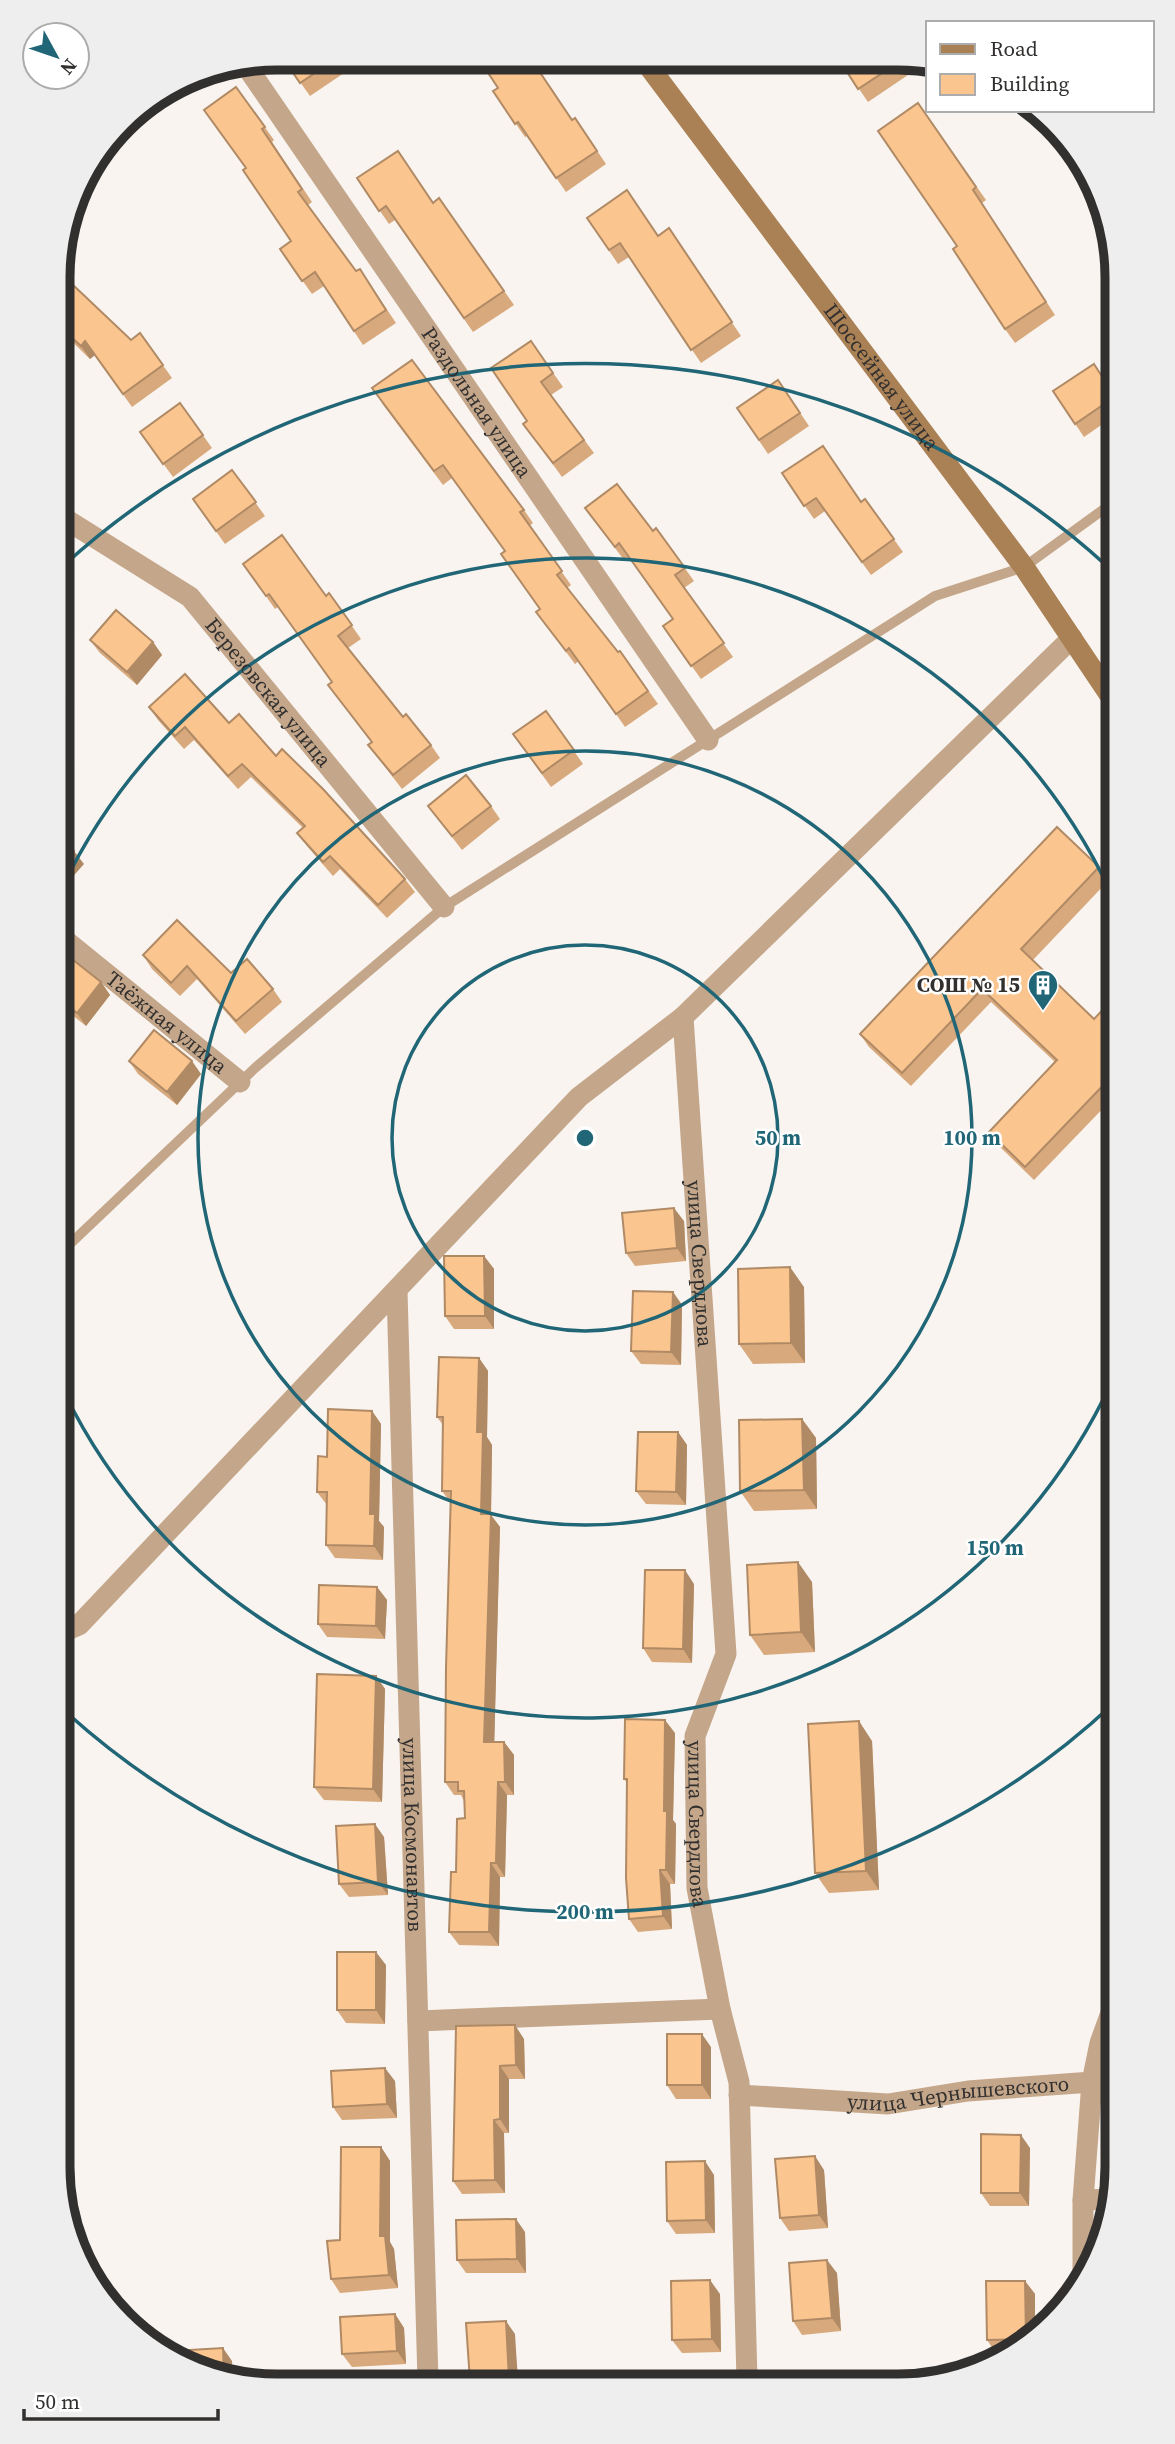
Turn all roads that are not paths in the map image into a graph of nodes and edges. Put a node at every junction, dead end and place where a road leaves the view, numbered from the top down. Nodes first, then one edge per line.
1 (651, 70) edge
2 (250, 72) edge
3 (1105, 508) edge
4 (70, 522) edge
5 (1024, 567) junction
6 (1072, 638) junction
7 (1105, 688) edge
8 (708, 740) junction
9 (444, 906) junction
10 (70, 944) edge
11 (683, 1017) junction
12 (240, 1082) junction
13 (70, 1243) edge
14 (397, 1291) junction
15 (70, 1629) edge
16 (720, 2009) junction
17 (418, 2021) junction
18 (1105, 2029) edge
19 (1092, 2082) junction
20 (739, 2095) junction
21 (1102, 2199) edge
22 (1083, 2200) junction
23 (1083, 2258) edge
24 (428, 2374) edge
25 (747, 2374) edge

1 - 5 street, Шоссейная улица
2 - 8 street, Раздольная улица
3 - 5 lane
4 - 9 street, Березовская улица
5 - 6 street, Шоссейная улица
5 - 8 lane
6 - 7 street, Шоссейная улица
6 - 11 street
8 - 9 lane
9 - 12 lane
10 - 12 street, Таёжная улица
11 - 14 street
11 - 16 street, улица Свердлова
12 - 13 lane
14 - 15 street
14 - 17 street, улица Космонавтов
16 - 17 street
16 - 20 street, улица Свердлова
17 - 24 street, улица Космонавтов
18 - 19 street, улица Чернышевского
19 - 20 street, улица Чернышевского
19 - 22 street
20 - 25 street, улица Свердлова
21 - 22 street
22 - 23 street

